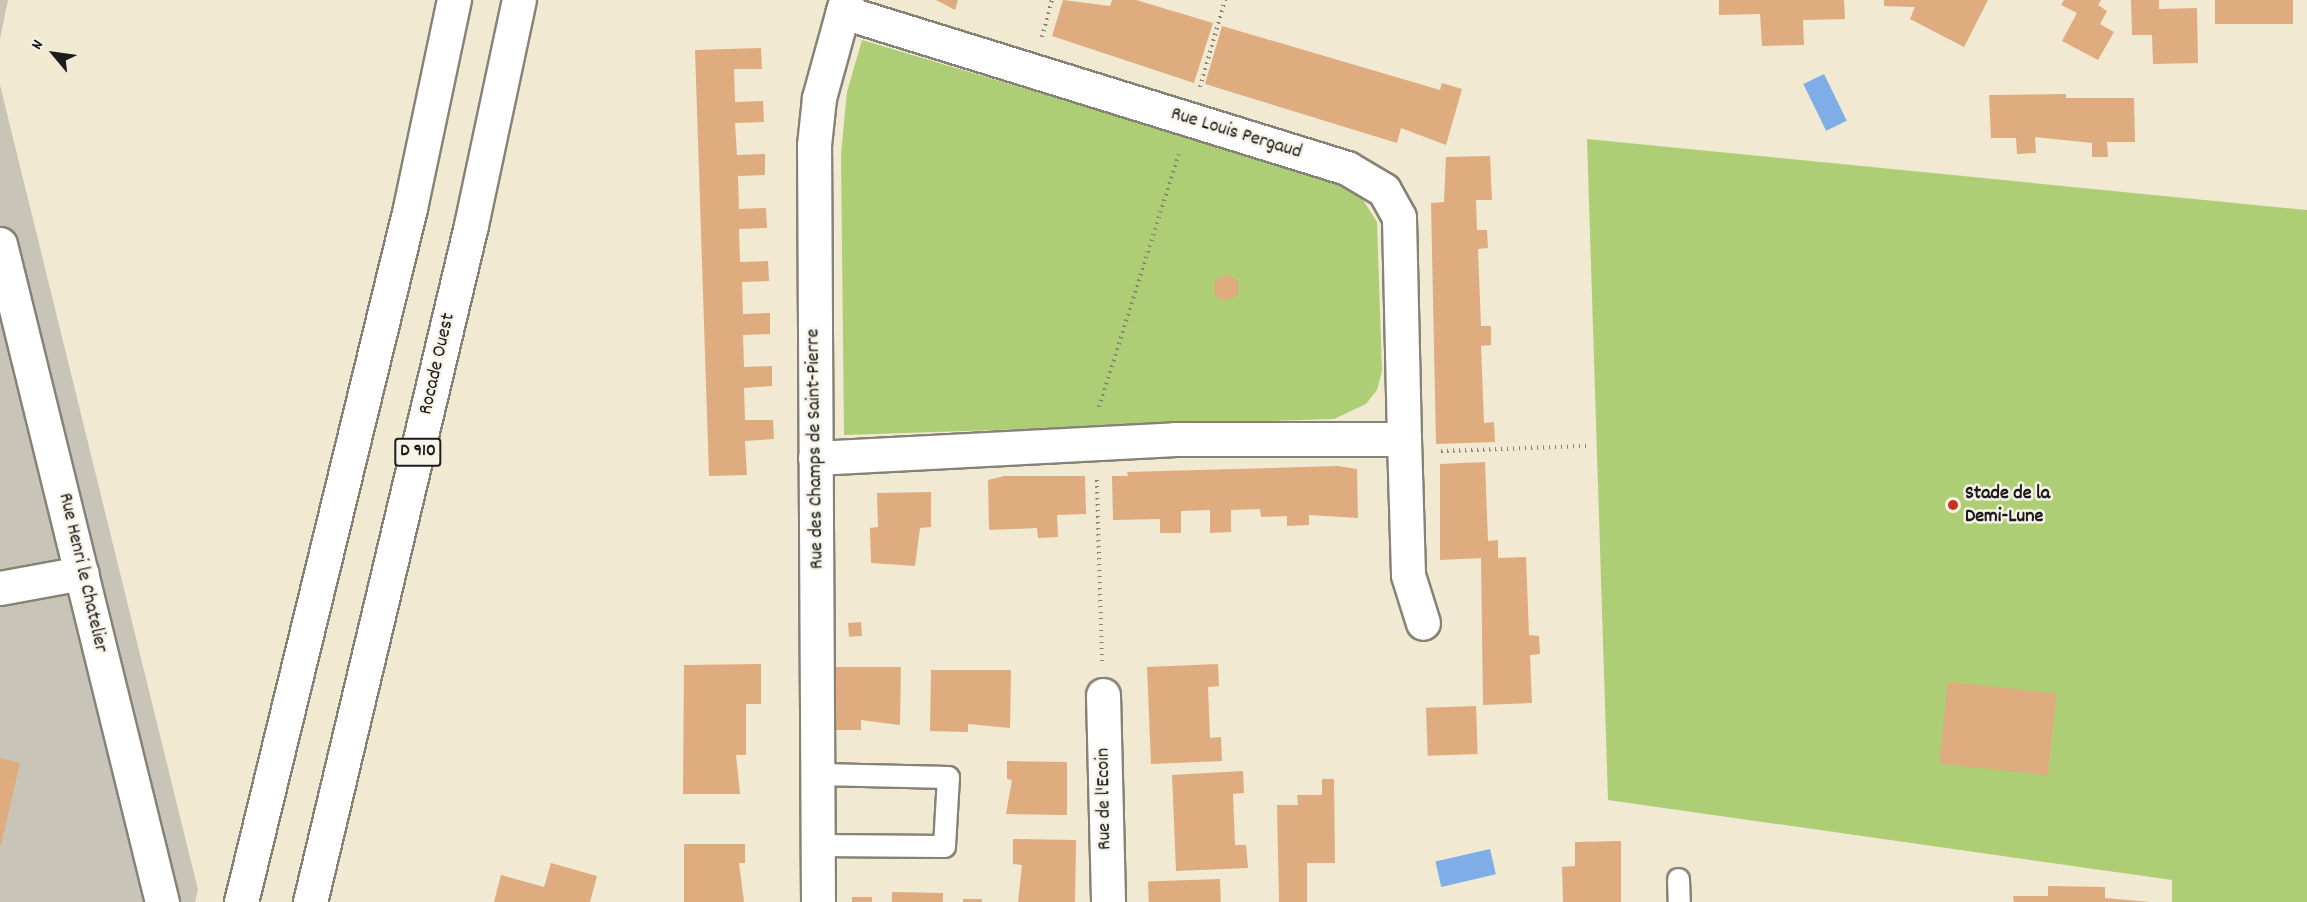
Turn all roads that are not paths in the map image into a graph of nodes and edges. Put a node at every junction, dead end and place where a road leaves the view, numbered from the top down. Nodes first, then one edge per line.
1 (454, 0) edge
2 (519, 0) edge
3 (845, 6) edge
4 (0, 244) edge
5 (1404, 445) junction
6 (815, 458) junction
7 (82, 573) junction
8 (0, 588) edge
9 (1423, 623) dead end
10 (1103, 695) road end
11 (819, 774) junction
12 (818, 845) junction
13 (1678, 879) dead end
14 (162, 902) edge
15 (241, 902) edge
16 (310, 902) edge
17 (818, 902) edge
18 (1107, 902) edge
19 (1679, 902) edge

1 - 15 street
2 - 16 street, Rocade Ouest / D 910
3 - 5 street, Rue Louis Pergaud
3 - 6 street, Rue des Champs de Saint-Pierre
4 - 7 street, Rue Henri le Chatelier
5 - 6 street
5 - 9 street, Rue Louis Pergaud
6 - 11 street, Rue des Champs de Saint-Pierre
7 - 8 street
7 - 14 street, Rue Henri le Chatelier
10 - 18 street, Rue de l'Ecoin
11 - 12 street, Rue des Champs de Saint-Pierre
11 - 12 lane
12 - 17 street, Rue des Champs de Saint-Pierre
13 - 19 lane

